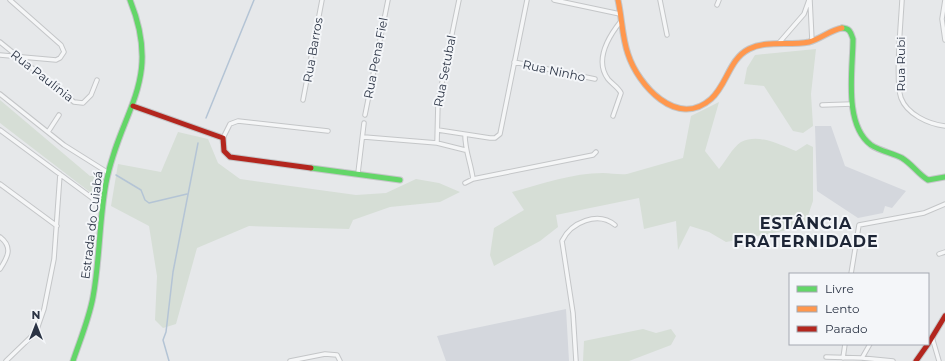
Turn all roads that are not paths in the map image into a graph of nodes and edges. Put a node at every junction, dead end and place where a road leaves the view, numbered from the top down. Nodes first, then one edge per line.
1 (10, 0) edge
2 (130, 0) edge
3 (322, 0) edge
4 (388, 0) edge
5 (459, 0) edge
6 (527, 0) edge
7 (554, 0) edge
8 (618, 0) edge
9 (660, 0) edge
10 (719, 0) edge
11 (810, 0) edge
12 (902, 0) edge
13 (945, 0) edge
14 (717, 5) dead end
15 (620, 14) junction
16 (621, 21) junction
17 (666, 35) dead end
18 (945, 40) edge
19 (812, 41) junction
20 (0, 42) edge
21 (778, 44) junction
22 (0, 55) edge
23 (16, 57) junction
24 (514, 62) junction
25 (97, 80) dead end
26 (595, 80) dead end
27 (0, 94) edge
28 (303, 100) dead end
29 (852, 104) junction
30 (822, 105) dead end
31 (133, 106) junction
32 (59, 115) dead end
33 (365, 115) dead end
34 (613, 116) dead end
35 (364, 123) dead end
36 (945, 126) edge
37 (0, 130) edge
38 (438, 130) junction
39 (328, 131) dead end
40 (48, 132) junction
41 (465, 134) junction
42 (364, 137) junction
43 (223, 138) junction
44 (437, 143) junction
45 (465, 150) junction
46 (596, 152) dead end
47 (107, 172) junction
48 (358, 173) junction
49 (60, 174) junction
50 (945, 177) edge
51 (400, 180) dead end
52 (474, 180) junction
53 (465, 183) dead end
54 (0, 184) edge
55 (945, 204) edge
56 (103, 206) junction
57 (615, 225) dead end
58 (57, 226) junction
59 (0, 237) edge
60 (945, 252) edge
61 (939, 254) dead end
62 (0, 269) edge
63 (851, 273) edge
64 (945, 316) edge
65 (932, 337) junction
66 (929, 342) edge
67 (845, 345) edge
68 (869, 345) edge
69 (927, 345) edge
70 (826, 358) dead end
71 (843, 358) junction
72 (862, 358) junction
73 (875, 360) edge
74 (6, 361) edge
75 (73, 361) edge
76 (290, 361) edge
77 (340, 361) edge
78 (576, 361) edge
79 (893, 361) edge
80 (916, 361) edge
81 (939, 361) edge

1 - 23 street
2 - 31 street, Estrada do Cuiabá
3 - 28 street, Rua Barros
4 - 33 street, Rua Pena Fiel
5 - 38 street, Rua Setubal
6 - 24 street
7 - 15 street
8 - 15 street
9 - 17 street
10 - 14 street
11 - 19 street
11 - 21 street
12 - 36 street, Rua Rubi
13 - 18 street
15 - 16 street
16 - 21 street
16 - 34 street
19 - 21 street
19 - 29 street
20 - 23 street, Rua Paulínia
22 - 23 street
23 - 25 street, Rua Paulínia
24 - 26 street, Rua Ninho
24 - 41 street
27 - 40 street
29 - 30 street
29 - 50 street
31 - 43 street
31 - 47 street, Estrada do Cuiabá
32 - 40 street
35 - 42 street
37 - 49 street
38 - 41 street
38 - 44 street, Rua Setubal
39 - 43 street
40 - 47 street
41 - 45 street
42 - 44 street
42 - 48 street
43 - 48 street
44 - 45 street
45 - 52 street
46 - 52 street
47 - 56 street, Estrada do Cuiabá
48 - 51 street
49 - 56 street
49 - 58 street
52 - 53 street
54 - 58 street
55 - 63 street
56 - 75 street, Estrada do Cuiabá
57 - 78 street
58 - 74 street
59 - 62 street
60 - 61 street
64 - 65 street
65 - 66 street
65 - 81 street
67 - 71 street
68 - 72 street
69 - 80 street
70 - 71 street
71 - 72 street
72 - 73 street
73 - 79 street
76 - 77 street

